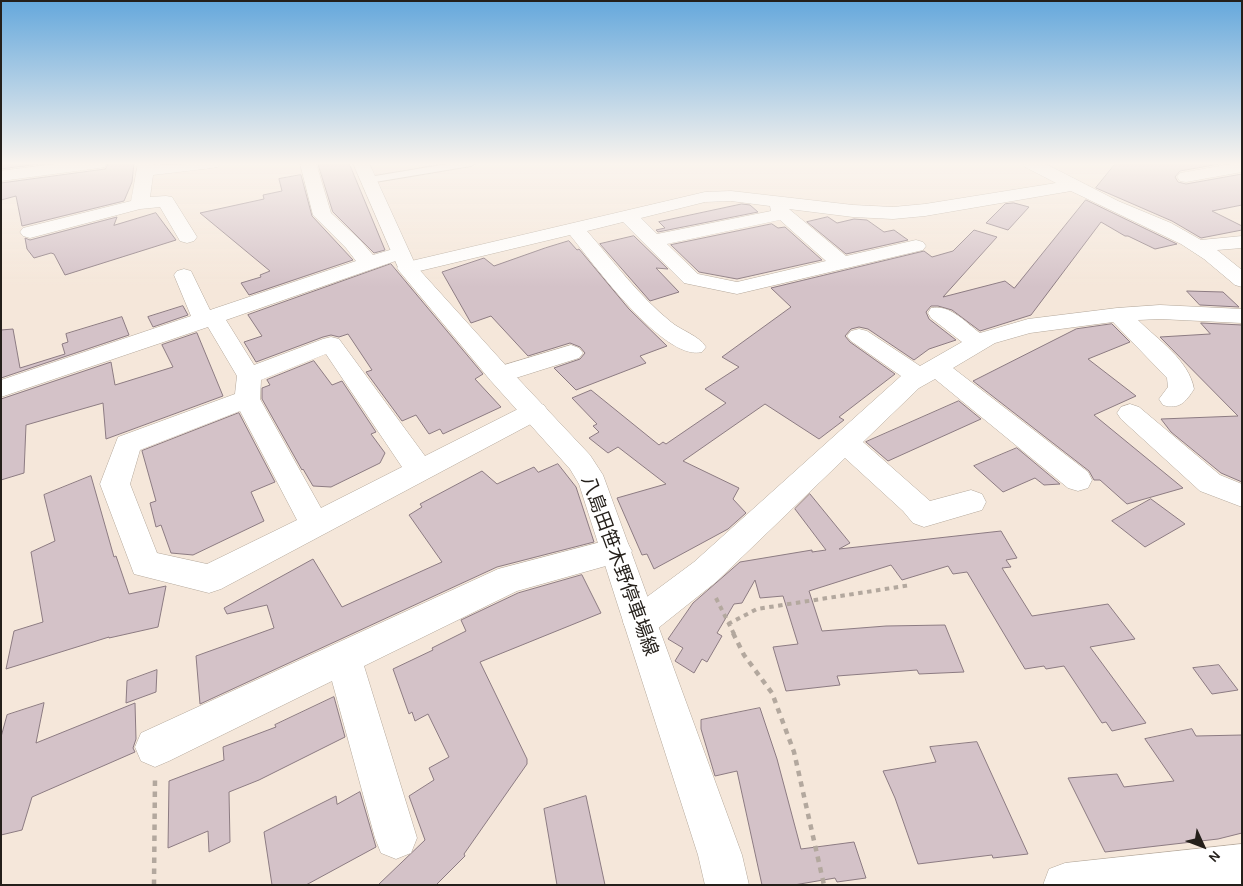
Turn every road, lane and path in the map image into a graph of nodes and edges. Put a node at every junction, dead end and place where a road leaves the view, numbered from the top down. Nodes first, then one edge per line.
1 (139, 204) edge
2 (168, 204) edge
3 (319, 204) edge
4 (380, 204) edge
5 (673, 204) edge
6 (765, 204) edge
7 (959, 204) edge
8 (1111, 204) edge
9 (780, 208) junction
10 (627, 215) junction
11 (574, 228) junction
12 (30, 232) dead end
13 (186, 237) dead end
14 (654, 241) junction
15 (1242, 242) edge
16 (916, 246) dead end
17 (1198, 246) junction
18 (404, 260) junction
19 (841, 263) junction
20 (369, 264) junction
21 (184, 275) dead end
22 (1242, 281) edge
23 (939, 313) dead end
24 (1119, 315) junction
25 (1242, 316) edge
26 (209, 319) junction
27 (859, 336) dead end
28 (978, 343) junction
29 (694, 346) dead end
30 (571, 353) dead end
31 (927, 372) junction
32 (500, 375) junction
33 (248, 387) junction
34 (1, 390) edge
35 (1172, 399) dead end
36 (535, 411) junction
37 (1130, 412) dead end
38 (844, 441) junction
39 (420, 472) junction
40 (1078, 480) dead end
41 (1242, 496) edge
42 (971, 502) dead end
43 (315, 525) junction
44 (616, 552) junction
45 (705, 572) junction
46 (912, 585) dead end
47 (640, 622) junction
48 (728, 624) junction
49 (344, 658) junction
50 (155, 747) joint
51 (396, 838) dead end
52 (1242, 866) edge
53 (154, 885) edge
54 (727, 885) edge
55 (824, 885) edge
56 (1065, 885) edge

1 - 12 street
2 - 13 street
3 - 20 street
4 - 18 street, 八島田笹木野停車場線
5 - 10 street
6 - 9 street
7 - 9 street
8 - 17 street
9 - 14 street
9 - 19 street
10 - 11 street
10 - 14 street
11 - 18 street
11 - 29 street
14 - 19 street
15 - 17 street
16 - 19 street
17 - 22 street
18 - 20 street
18 - 32 street, 八島田笹木野停車場線
20 - 26 street
21 - 26 street
23 - 28 street
24 - 25 street
24 - 28 street
24 - 35 street
26 - 33 street
26 - 34 street
27 - 31 street
28 - 31 street
30 - 32 street
31 - 38 street
31 - 40 street
32 - 36 street, 八島田笹木野停車場線
33 - 39 street
33 - 43 street
33 - 43 street
36 - 39 street
36 - 44 street, 八島田笹木野停車場線
37 - 41 street
38 - 42 street
38 - 45 street
39 - 43 street
44 - 47 street, 八島田笹木野停車場線
44 - 49 street
45 - 47 street
45 - 48 path
46 - 48 path
47 - 54 street, 八島田笹木野停車場線
48 - 55 path
49 - 50 street
49 - 51 street
50 - 53 path
52 - 56 street

